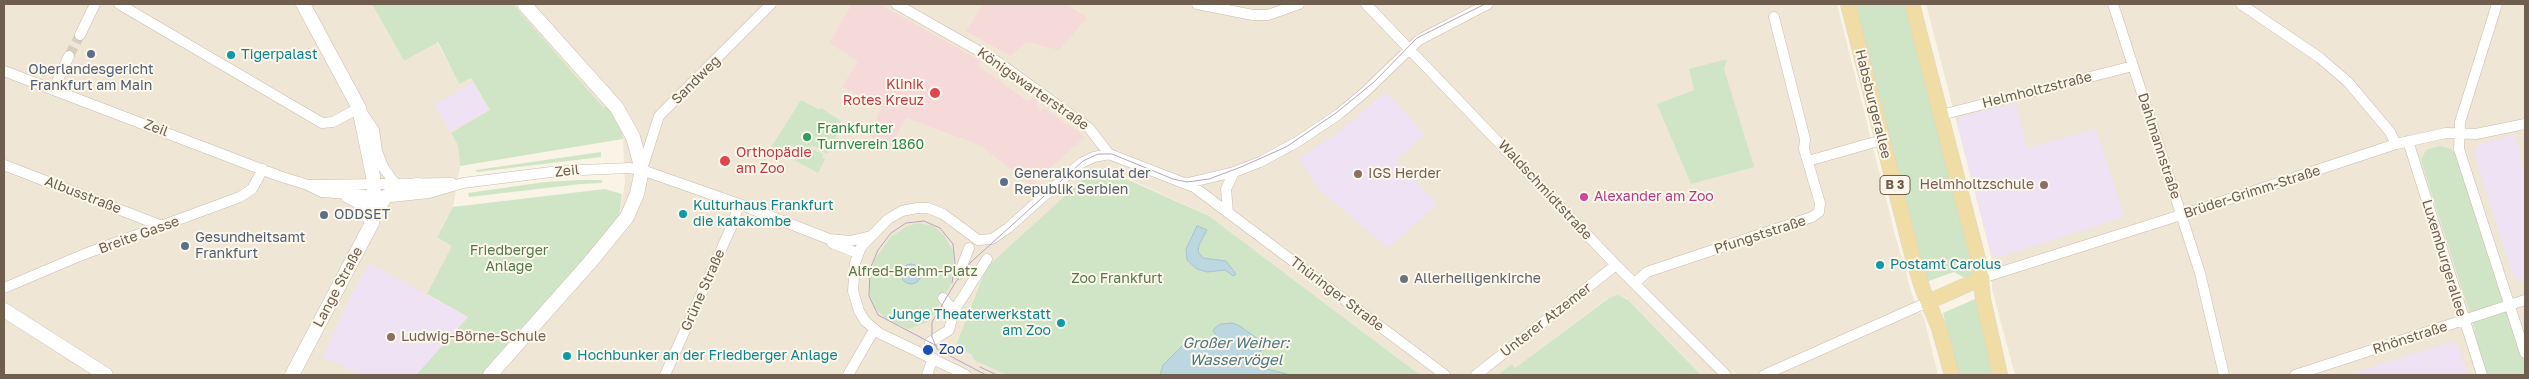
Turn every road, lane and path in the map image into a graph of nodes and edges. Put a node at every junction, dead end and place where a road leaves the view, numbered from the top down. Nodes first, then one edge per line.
1 (95, 4) edge
2 (119, 4) edge
3 (303, 4) edge
4 (524, 4) edge
5 (771, 4) edge
6 (896, 4) edge
7 (1197, 4) edge
8 (1299, 4) edge
9 (1366, 4) edge
10 (1488, 4) edge
11 (1848, 4) edge
12 (1912, 4) edge
13 (2113, 4) edge
14 (2241, 4) edge
15 (2497, 4) edge
16 (1774, 18) dead end
17 (80, 35) tunnel mouth
18 (1409, 48) junction
19 (70, 56) tunnel mouth
20 (2133, 66) junction
21 (4, 71) edge
22 (53, 90) junction
23 (359, 108) junction
24 (1941, 115) junction
25 (2525, 124) edge
26 (2459, 132) junction
27 (1882, 140) junction
28 (2408, 141) junction
29 (2396, 144) junction
30 (1109, 154) junction
31 (1808, 161) junction
32 (4, 165) edge
33 (263, 169) junction
34 (370, 170) junction
35 (642, 170) junction
36 (1234, 172) junction
37 (1188, 183) junction
38 (406, 189) junction
39 (352, 191) junction
40 (378, 193) junction
41 (739, 204) junction
42 (1228, 213) junction
43 (2182, 215) junction
44 (372, 221) junction
45 (162, 226) junction
46 (815, 235) junction
47 (871, 236) junction
48 (969, 248) dead end
49 (857, 254) junction
50 (986, 259) dead end
51 (1616, 265) junction
52 (1982, 278) junction
53 (971, 281) junction
54 (1636, 283) junction
55 (1964, 286) junction
56 (4, 288) edge
57 (943, 298) dead end
58 (1983, 299) junction
59 (2525, 300) edge
60 (1928, 302) junction
61 (2510, 304) junction
62 (4, 310) edge
63 (954, 311) junction
64 (2463, 320) junction
65 (874, 330) junction
66 (930, 342) dead end
67 (2525, 353) edge
68 (933, 358) junction
69 (106, 375) edge
70 (292, 375) edge
71 (490, 375) edge
72 (665, 375) edge
73 (848, 375) edge
74 (927, 375) edge
75 (966, 375) edge
76 (1445, 375) edge
77 (1476, 375) edge
78 (1726, 375) edge
79 (1764, 375) edge
80 (1952, 375) edge
81 (2000, 375) edge
82 (2224, 375) edge
83 (2295, 375) edge
84 (2482, 375) edge

1 - 17 street
2 - 23 street
3 - 23 main road, Lange Straße
4 - 35 main road
5 - 35 street, Sandweg
6 - 30 street, Königswarterstraße
7 - 8 street
9 - 18 street, Waldschmidtstraße
10 - 18 street
11 - 27 main road, Habsburgerallee / B 3
12 - 24 main road
13 - 20 street, Dahlmannstraße
14 - 29 street
15 - 26 street
16 - 31 street, Pfungststraße
18 - 36 street
18 - 51 street, Waldschmidtstraße
19 - 22 street
20 - 24 street, Helmholtzstraße
20 - 43 street, Dahlmannstraße
21 - 22 street, Zeil
22 - 33 street, Zeil
23 - 34 main road, Lange Straße
23 - 38 street
24 - 52 main road
25 - 26 street, Brüder-Grimm-Straße
26 - 28 street, Brüder-Grimm-Straße
26 - 61 street
27 - 31 street
27 - 60 main road, Habsburgerallee / B 3
28 - 29 street, Brüder-Grimm-Straße
28 - 64 street, Luxemburgerallee
29 - 43 street, Brüder-Grimm-Straße
30 - 37 street, Thüringer Straße
30 - 47 street
31 - 54 street, Pfungststraße
32 - 45 street, Albusstraße
33 - 39 street, Zeil
33 - 45 street, Breite Gasse
34 - 39 street
34 - 40 main road, Lange Straße
35 - 38 street, Zeil
35 - 41 street, Zeil
35 - 71 main road
36 - 37 street
36 - 42 street
37 - 42 street, Thüringer Straße
38 - 40 main road
39 - 40 street, Zeil
39 - 44 main road
40 - 44 main road, Lange Straße
41 - 46 street, Zeil
41 - 72 street, Grüne Straße
42 - 76 street, Thüringer Straße
43 - 52 street, Brüder-Grimm-Straße
43 - 82 street, Dahlmannstraße
44 - 70 main road, Lange Straße
45 - 56 street, Breite Gasse
46 - 47 street
46 - 49 street
47 - 49 street
48 - 53 street
49 - 65 street
50 - 53 street
51 - 54 street, Waldschmidtstraße
51 - 77 street, Unterer Atzemer
52 - 55 main road
52 - 58 main road
53 - 63 street
54 - 78 street, Waldschmidtstraße
55 - 58 main road
55 - 60 main road
57 - 63 street
58 - 81 main road
59 - 61 street, Rhönstraße
60 - 79 street
60 - 80 main road, Habsburgerallee / B 3
61 - 64 street, Rhönstraße
61 - 67 street
62 - 69 main road
63 - 66 street
64 - 83 street, Rhönstraße
64 - 84 street, Luxemburgerallee
65 - 68 street
65 - 73 street
68 - 74 street
68 - 75 street

